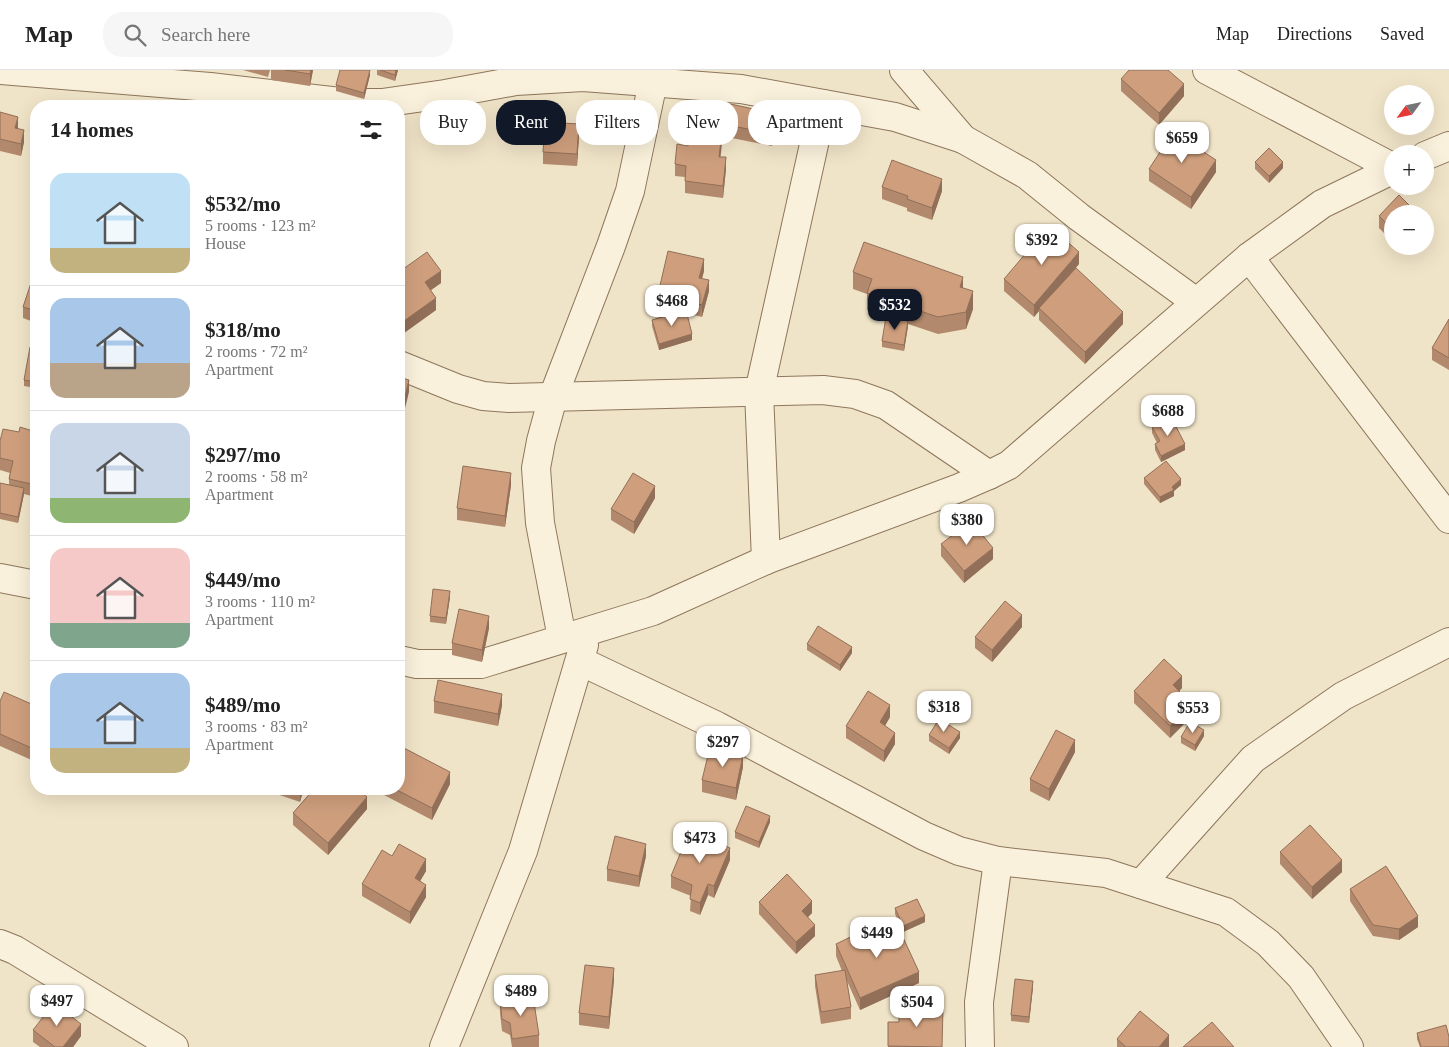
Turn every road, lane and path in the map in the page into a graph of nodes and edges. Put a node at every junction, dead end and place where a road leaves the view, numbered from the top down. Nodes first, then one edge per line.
1 (0, 70) edge
2 (904, 70) edge
3 (1207, 70) edge
4 (578, 74) edge
5 (652, 76) edge
6 (322, 100) edge
7 (403, 100) edge
8 (801, 100) edge
9 (861, 111) edge
10 (963, 139) junction
11 (814, 145) edge
12 (1449, 146) edge
13 (1434, 152) edge
14 (1384, 164) edge
15 (1384, 172) edge
16 (1250, 257) junction
17 (1196, 302) junction
18 (405, 367) edge
19 (759, 392) junction
20 (553, 397) junction
21 (989, 475) junction
22 (1448, 513) edge
23 (766, 560) junction
24 (0, 578) edge
25 (30, 584) edge
26 (589, 630) junction
27 (562, 638) junction
28 (1449, 642) edge
29 (405, 661) edge
30 (580, 661) junction
31 (998, 861) junction
32 (1141, 884) junction
33 (0, 944) edge
34 (174, 1047) edge
35 (444, 1047) edge
36 (980, 1047) edge
37 (1349, 1047) edge

1 - 6 street
2 - 10 street
3 - 14 street
4 - 5 street
4 - 7 street
5 - 8 street
5 - 20 street
9 - 10 street
10 - 17 street
11 - 19 street
12 - 13 street
15 - 16 street
16 - 17 street
16 - 22 street
17 - 21 street
18 - 20 street
19 - 20 street
19 - 21 street
19 - 23 street
20 - 27 street
21 - 23 street
23 - 26 street
24 - 25 street
26 - 27 street
26 - 30 street
27 - 29 street
28 - 32 street
30 - 31 street
30 - 35 street
31 - 32 street
31 - 36 street
32 - 37 street
33 - 34 street

